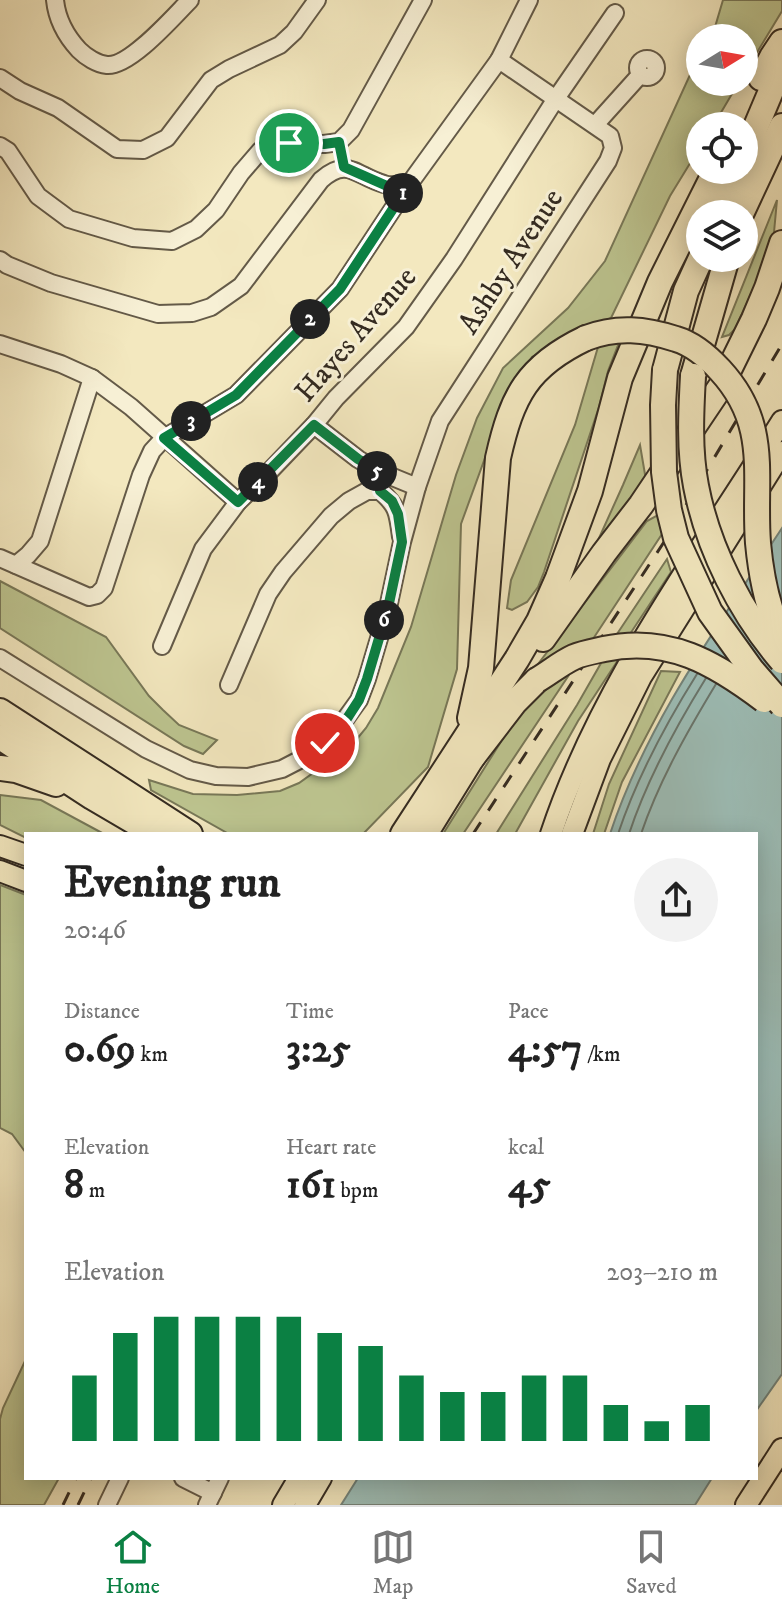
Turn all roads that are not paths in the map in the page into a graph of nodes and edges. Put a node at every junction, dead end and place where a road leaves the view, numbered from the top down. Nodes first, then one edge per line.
1 (55, 0) edge
2 (190, 0) edge
3 (317, 0) edge
4 (423, 0) edge
5 (529, 0) edge
6 (615, 13) dead end
7 (782, 42) edge
8 (499, 60) junction
9 (782, 65) edge
10 (640, 75) dead end
11 (0, 78) edge
12 (555, 100) junction
13 (745, 112) edge
14 (758, 122) edge
15 (595, 125) junction
16 (782, 126) edge
17 (339, 142) junction
18 (0, 146) edge
19 (344, 167) junction
20 (410, 183) junction
21 (709, 184) edge
22 (748, 200) edge
23 (782, 243) edge
24 (0, 260) edge
25 (695, 272) edge
26 (723, 272) edge
27 (0, 344) edge
28 (92, 378) junction
29 (782, 421) edge
30 (314, 425) junction
31 (164, 438) junction
32 (782, 452) edge
33 (378, 471) junction
34 (417, 487) junction
35 (380, 491) junction
36 (238, 502) junction
37 (402, 542) junction
38 (8, 561) edge
39 (782, 637) edge
40 (162, 646) dead end
41 (0, 658) edge
42 (782, 661) edge
43 (229, 685) dead end
44 (782, 705) edge
45 (0, 711) edge
46 (782, 714) edge
47 (0, 737) edge
48 (464, 756) junction
49 (0, 768) edge
50 (92, 797) junction
51 (152, 832) edge
52 (187, 832) edge
53 (405, 832) edge
54 (426, 832) edge
55 (552, 832) edge
56 (573, 832) edge
57 (0, 846) edge
58 (24, 854) edge
59 (0, 871) edge
60 (24, 880) edge
61 (782, 1449) edge
62 (119, 1480) edge
63 (187, 1480) edge
64 (298, 1480) edge
65 (320, 1480) edge
66 (213, 1492) edge
67 (107, 1505) edge
68 (283, 1505) edge
69 (305, 1505) edge
70 (746, 1505) edge

1 - 2 street
3 - 11 street
4 - 17 street
5 - 8 street
6 - 12 street, Hayes Avenue
7 - 13 highway
8 - 12 street
8 - 20 street
9 - 14 highway
10 - 15 street
12 - 15 street
12 - 30 street, Hayes Avenue
15 - 34 street, Ashby Avenue
16 - 22 highway
17 - 18 street
17 - 19 street
19 - 20 street
19 - 24 street
20 - 31 street
21 - 48 highway
23 - 48 highway
25 - 44 highway, bridge
26 - 42 highway, bridge
27 - 28 street
28 - 31 street
28 - 38 street
29 - 55 main road
30 - 33 street
30 - 36 street, Hayes Avenue
31 - 36 street
31 - 38 street
32 - 56 main road
33 - 34 street
33 - 35 street
34 - 37 street, Ashby Avenue
35 - 37 street, Ashby Avenue
35 - 43 street
36 - 40 street, Hayes Avenue
37 - 41 street, Ashby Avenue
39 - 48 highway, bridge
45 - 52 highway
46 - 48 highway, bridge
47 - 50 highway
48 - 53 highway
48 - 54 highway
49 - 50 highway
50 - 51 highway
57 - 58 main road
59 - 60 main road
61 - 70 main road
62 - 67 street
63 - 66 street
64 - 68 main road
65 - 69 main road

